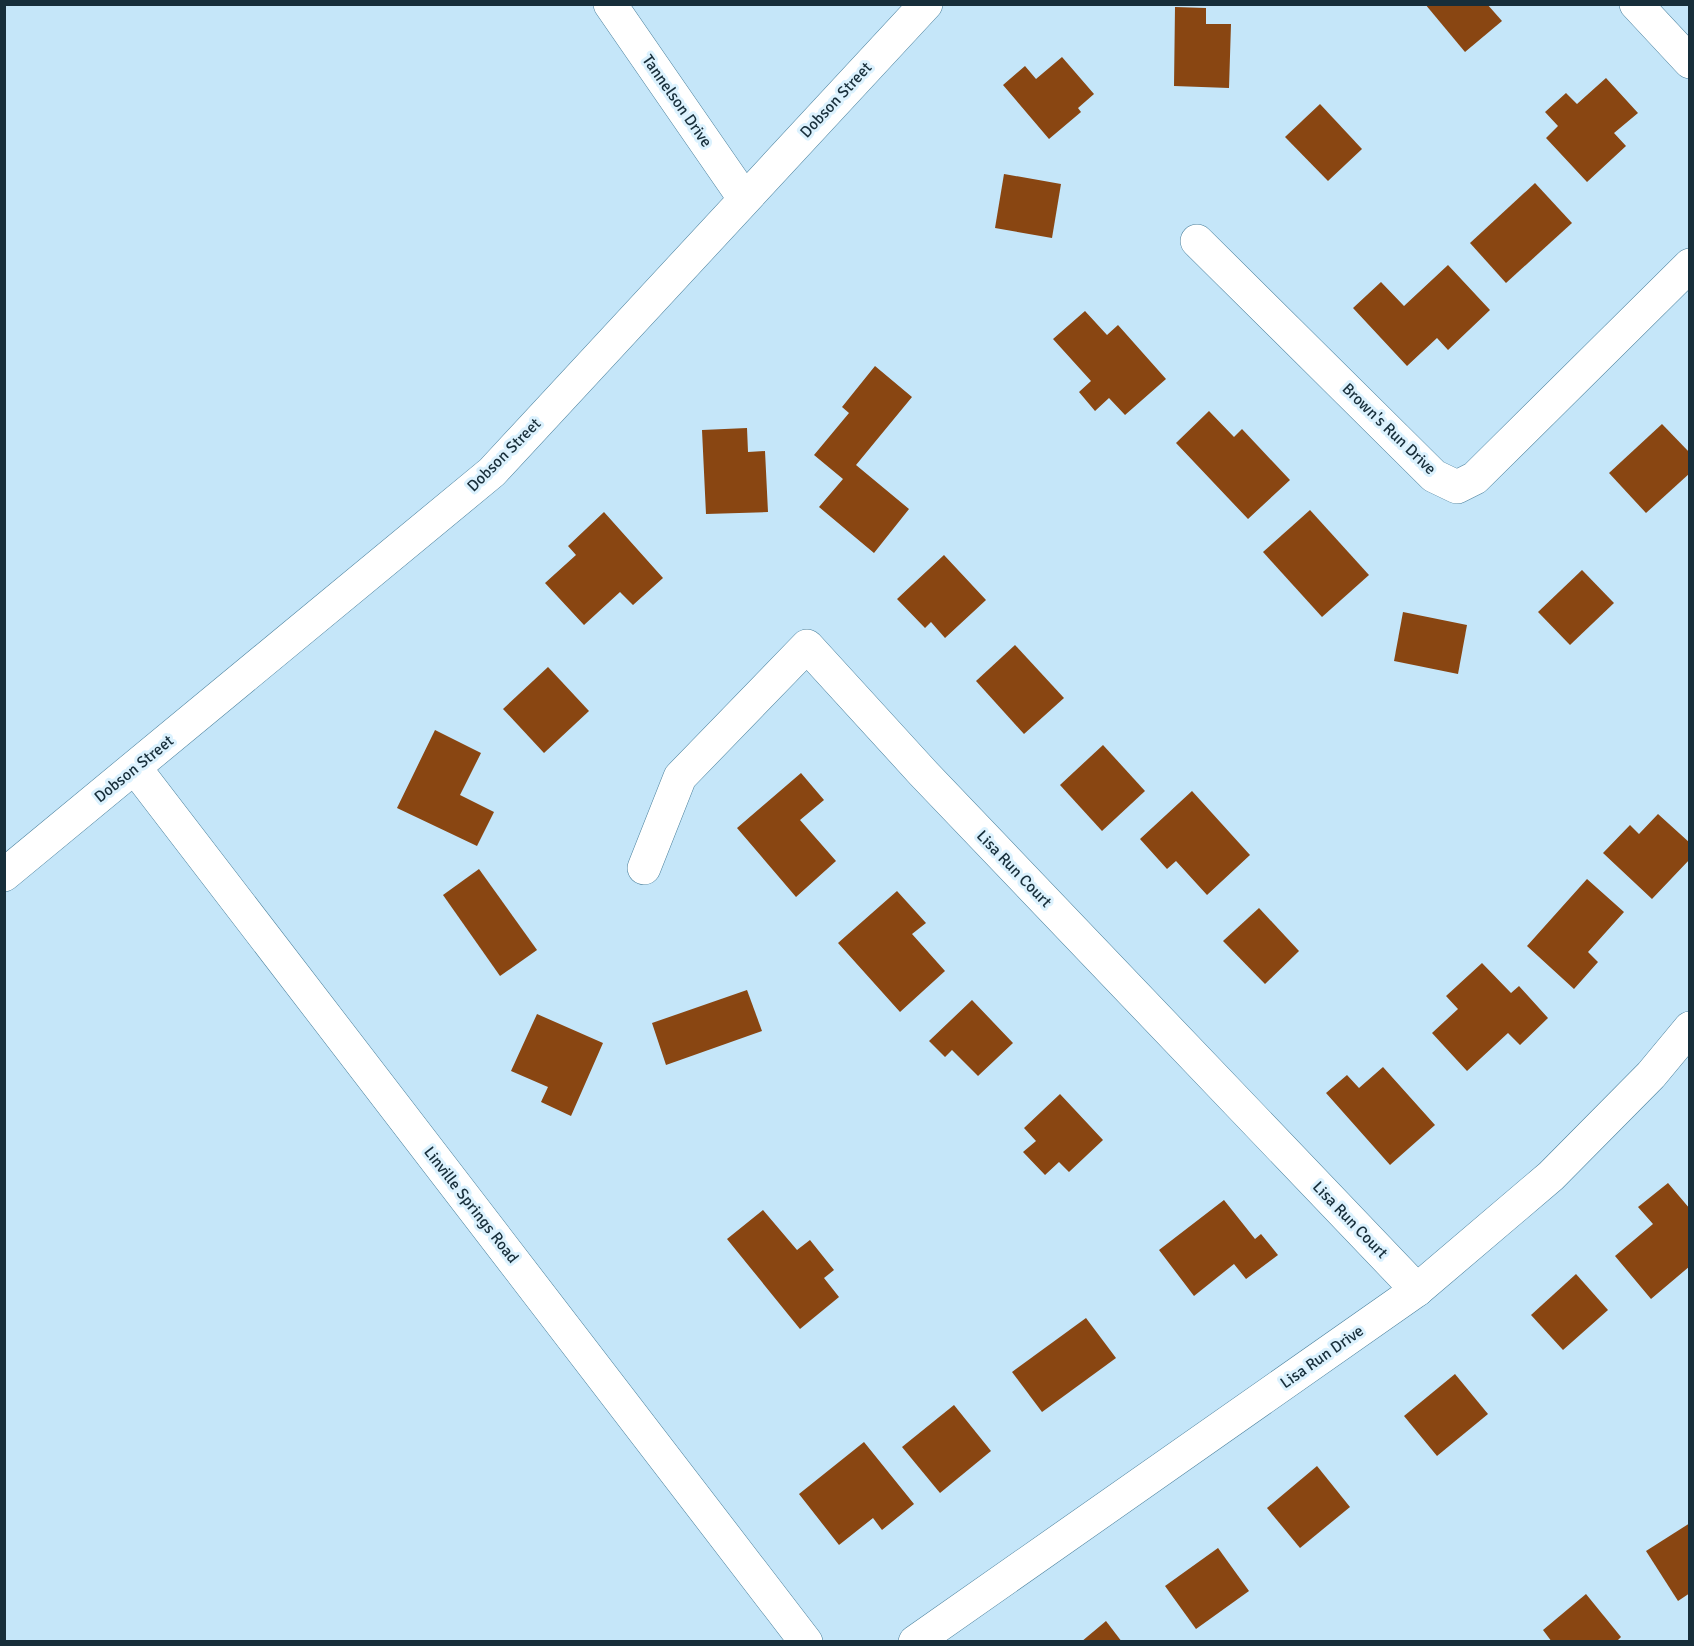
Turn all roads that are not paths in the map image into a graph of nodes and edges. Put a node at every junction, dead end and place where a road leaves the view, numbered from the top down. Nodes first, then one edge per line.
1 (610, 4) edge
2 (926, 4) edge
3 (1636, 4) edge
4 (1689, 62) edge
5 (744, 198) junction
6 (1197, 241) dead end
7 (1689, 265) edge
8 (135, 768) junction
9 (644, 868) dead end
10 (4, 875) edge
11 (1689, 1028) edge
12 (1417, 1290) junction
13 (806, 1641) edge
14 (915, 1641) edge

1 - 5 street, Tannelson Drive
2 - 5 street, Dobson Street
3 - 4 street
5 - 8 street, Dobson Street
6 - 7 street, Brown's Run Drive
8 - 10 street, Dobson Street
8 - 13 street, Linville Springs Road
9 - 12 street, Lisa Run Court
11 - 12 street, Lisa Run Drive
12 - 14 street, Lisa Run Drive

